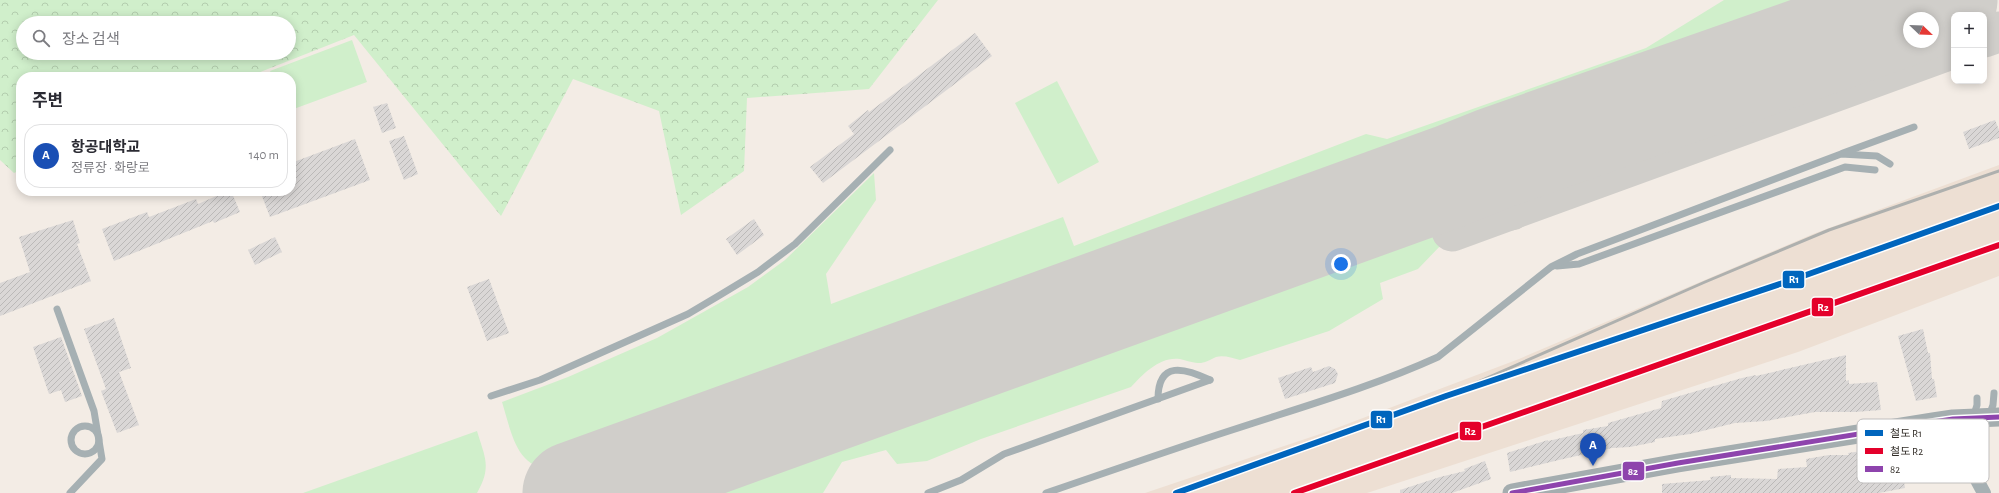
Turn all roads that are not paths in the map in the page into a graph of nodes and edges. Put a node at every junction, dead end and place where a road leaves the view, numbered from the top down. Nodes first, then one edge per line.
1 (1914, 127) dead end
2 (890, 150) dead end
3 (1841, 154) junction
4 (1890, 164) dead end
5 (1875, 170) dead end
6 (1551, 267) junction
7 (57, 309) dead end
8 (491, 396) dead end
9 (1977, 398) dead end
10 (1158, 399) junction
11 (1999, 399) edge
12 (1987, 418) edge
13 (1953, 419) edge
14 (1857, 434) edge
15 (1979, 483) edge
16 (70, 493) edge
17 (928, 493) edge
18 (1046, 493) edge
19 (1512, 493) edge
20 (1984, 493) edge

1 - 3 lane
2 - 8 lane
3 - 4 lane
3 - 6 lane
5 - 6 lane
6 - 18 lane
7 - 16 lane
9 - 12 lane
10 - 10 lane
10 - 17 lane
11 - 12 lane
12 - 13 main road
14 - 19 main road
15 - 20 street

